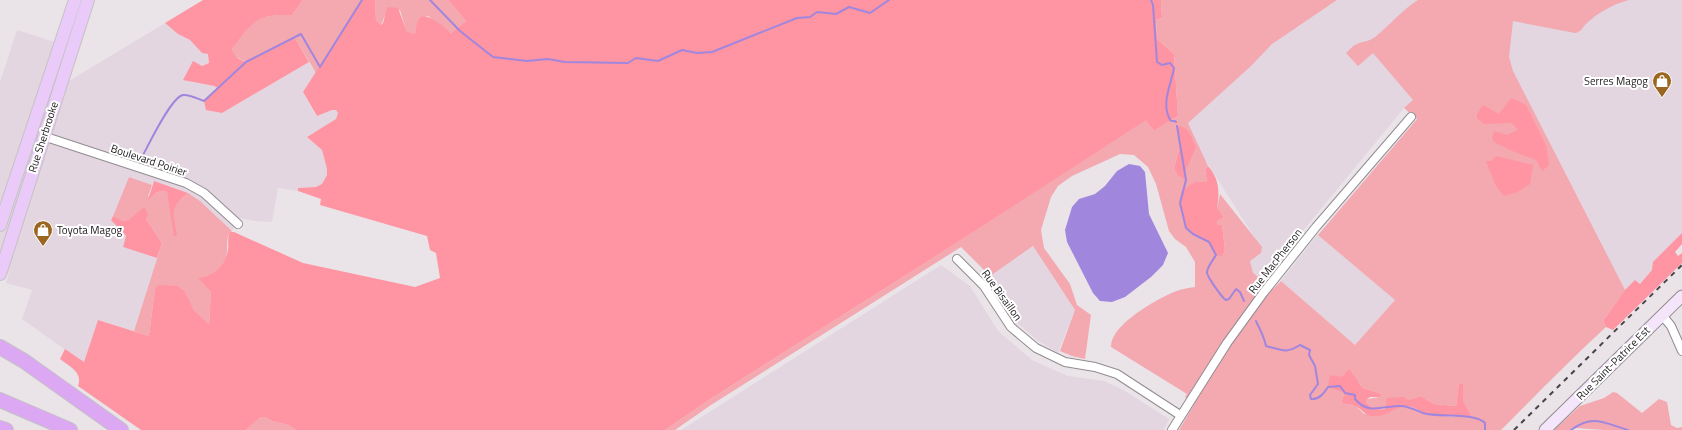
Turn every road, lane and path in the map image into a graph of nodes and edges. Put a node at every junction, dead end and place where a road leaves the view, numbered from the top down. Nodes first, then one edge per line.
1 (75, 0) edge
2 (88, 0) edge
3 (1411, 116) dead end
4 (43, 136) junction
5 (238, 224) dead end
6 (0, 225) edge
7 (958, 259) dead end
8 (0, 274) edge
9 (1682, 296) edge
10 (1662, 315) junction
11 (1, 345) edge
12 (1682, 351) edge
13 (0, 400) edge
14 (1180, 415) junction
15 (0, 428) edge
16 (6, 430) edge
17 (70, 430) edge
18 (121, 430) edge
19 (1172, 430) edge
20 (1545, 430) edge

1 - 6 main road, Rue Sherbrooke
2 - 4 main road, Rue Sherbrooke
3 - 14 street, Rue MacPherson
4 - 5 street, Boulevard Poirier
4 - 8 main road, Rue Sherbrooke
7 - 14 street, Rue Bisaillon
9 - 10 street, Rue Saint-Patrice Est
10 - 12 street
10 - 20 street, Rue Saint-Patrice Est
11 - 18 highway
13 - 17 highway
14 - 19 street, Rue MacPherson
15 - 16 highway

